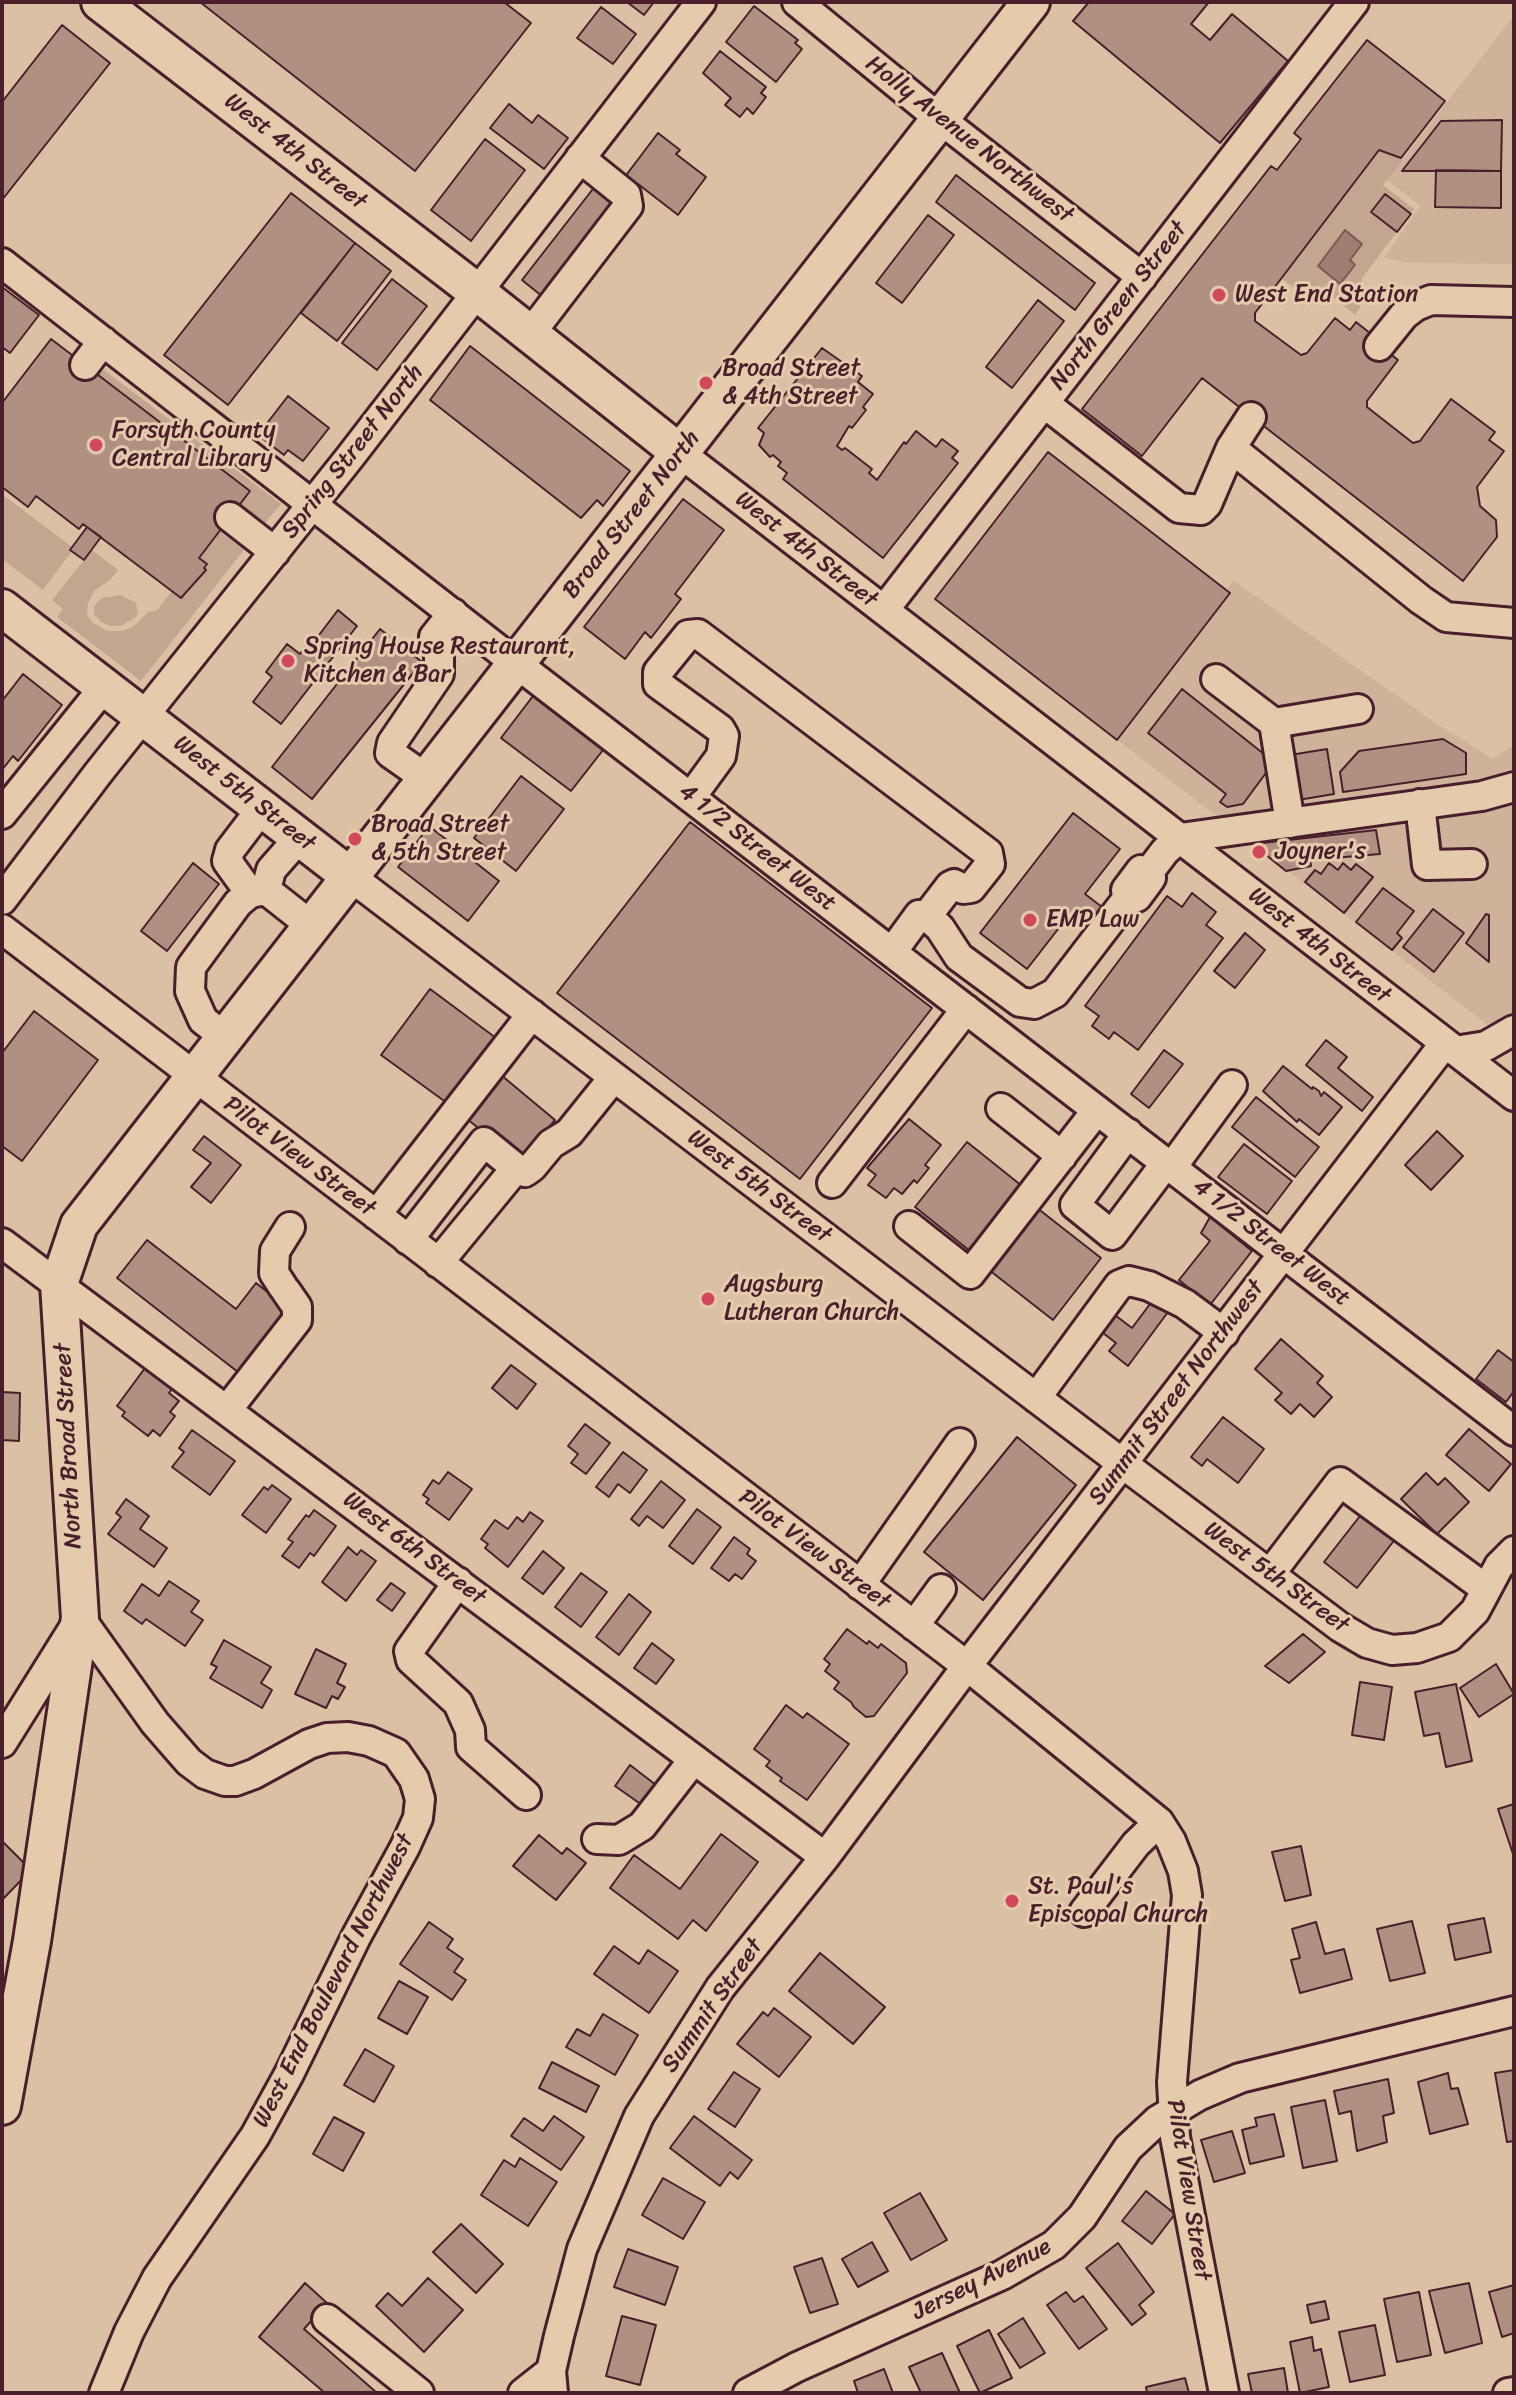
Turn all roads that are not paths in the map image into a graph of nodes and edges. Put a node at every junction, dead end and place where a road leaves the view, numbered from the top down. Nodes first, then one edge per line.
1 (100, 2) edge
2 (701, 2) edge
3 (797, 2) edge
4 (1031, 2) edge
5 (1354, 2) edge
6 (940, 119) junction
7 (580, 158) junction
8 (2, 263) edge
9 (1142, 277) junction
10 (477, 292) junction
11 (1514, 302) edge
12 (530, 334) junction
13 (103, 341) junction
14 (1379, 346) dead end
15 (85, 365) dead end
16 (1044, 403) junction
17 (1251, 417) dead end
18 (1231, 448) junction
19 (680, 453) junction
20 (313, 504) junction
21 (230, 517) dead end
22 (275, 552) junction
23 (2, 608) edge
24 (884, 610) junction
25 (453, 613) junction
26 (1514, 623) edge
27 (517, 664) junction
28 (1216, 679) dead end
29 (105, 686) junction
30 (1358, 709) dead end
31 (144, 716) junction
32 (1274, 723) junction
33 (427, 779) junction
34 (1514, 787) edge
35 (685, 793) junction
36 (1420, 804) junction
37 (262, 808) junction
38 (2, 814) edge
39 (1290, 823) junction
40 (300, 837) junction
41 (1180, 838) junction
42 (1472, 864) dead end
43 (351, 877) junction
44 (258, 892) junction
45 (2, 900) edge
46 (927, 918) junction
47 (313, 927) junction
48 (2, 929) edge
49 (898, 957) junction
50 (966, 1009) junction
51 (532, 1014) junction
52 (1514, 1030) edge
53 (226, 1038) junction
54 (1450, 1047) junction
55 (195, 1077) junction
56 (614, 1077) junction
57 (1232, 1085) dead end
58 (1514, 1096) edge
59 (1001, 1108) dead end
60 (1097, 1110) junction
61 (1128, 1133) junction
62 (1062, 1156) junction
63 (1169, 1165) junction
64 (516, 1168) junction
65 (832, 1183) dead end
66 (376, 1215) junction
67 (909, 1226) dead end
68 (290, 1227) dead end
69 (408, 1240) junction
70 (2, 1243) edge
71 (1284, 1254) junction
72 (438, 1263) junction
73 (59, 1284) junction
74 (1224, 1333) junction
75 (1036, 1398) junction
76 (227, 1410) junction
77 (1514, 1431) edge
78 (960, 1443) dead end
79 (1123, 1464) junction
80 (1514, 1551) edge
81 (1270, 1574) junction
82 (458, 1582) junction
83 (860, 1585) junction
84 (941, 1589) dead end
85 (1486, 1589) junction
86 (80, 1618) junction
87 (914, 1626) junction
88 (967, 1666) junction
89 (2, 1743) edge
90 (694, 1759) junction
91 (526, 1795) dead end
92 (1159, 1822) junction
93 (597, 1839) dead end
94 (825, 1857) junction
95 (1084, 1912) dead end
96 (1514, 2011) edge
97 (2, 2106) edge
98 (1172, 2110) junction
99 (327, 2319) dead end
100 (552, 2382) edge
101 (1514, 2392) edge
102 (104, 2393) edge
103 (419, 2393) edge
104 (523, 2393) edge
105 (748, 2393) edge
106 (1224, 2393) edge
107 (1508, 2393) edge

1 - 10 main road, West 4th Street
2 - 7 street, Spring Street North
3 - 6 street, Holly Avenue Northwest
4 - 6 main road, Broad Street North
5 - 9 street, North Green Street
6 - 9 street, Holly Avenue Northwest
6 - 19 main road, Broad Street North
7 - 10 street, Spring Street North
7 - 12 street
8 - 13 street, 4 1/2 Street West
9 - 16 street, North Green Street
10 - 12 main road, West 4th Street
10 - 20 street, Spring Street North
11 - 14 street
12 - 19 main road, West 4th Street
13 - 15 street
13 - 20 street, 4 1/2 Street West
16 - 18 street
16 - 24 street, North Green Street
17 - 18 street
18 - 26 street
19 - 24 street, West 4th Street
19 - 27 main road, Broad Street North
20 - 22 street, Spring Street North
20 - 25 street, 4 1/2 Street West
21 - 22 street
22 - 31 street, Spring Street North
23 - 29 main road, West 5th Street
24 - 41 street, West 4th Street
25 - 27 street, 4 1/2 Street West
25 - 33 street
27 - 33 main road, Broad Street North
27 - 35 street, 4 1/2 Street West
28 - 32 street
29 - 31 main road, West 5th Street
29 - 38 street
30 - 32 street
31 - 37 main road, West 5th Street
31 - 45 street, Spring Street North
32 - 39 street
33 - 43 main road, Broad Street North
34 - 36 street
35 - 46 street
35 - 49 street, 4 1/2 Street West
36 - 39 street
36 - 42 street
37 - 40 main road, West 5th Street
37 - 44 street
39 - 41 street
40 - 43 main road, West 5th Street
40 - 44 street
41 - 46 street
41 - 54 street, West 4th Street
43 - 47 main road, North Broad Street
43 - 51 street, West 5th Street
44 - 47 street
44 - 53 street
46 - 49 street
47 - 53 main road, North Broad Street
48 - 55 street, Pilot View Street
49 - 50 street, 4 1/2 Street West
50 - 60 street, 4 1/2 Street West
50 - 65 street
51 - 56 street, West 5th Street
51 - 66 street
52 - 54 street
53 - 55 main road, North Broad Street
54 - 58 street, West 4th Street
54 - 71 street, Summit Street Northwest
55 - 66 street, Pilot View Street
55 - 73 main road, North Broad Street
56 - 64 street
56 - 75 street, West 5th Street
57 - 63 street
59 - 62 street
60 - 61 street, 4 1/2 Street West
60 - 62 street
61 - 63 street, 4 1/2 Street West
61 - 63 street
62 - 67 street
63 - 71 street, 4 1/2 Street West
64 - 69 street
64 - 72 street
66 - 69 street, Pilot View Street
68 - 76 street
69 - 72 street, Pilot View Street
70 - 73 street, West 6th Street
71 - 74 street, Summit Street Northwest
71 - 77 street, 4 1/2 Street West
72 - 83 street, Pilot View Street
73 - 76 street, West 6th Street
73 - 86 main road, North Broad Street
74 - 75 street
74 - 79 street, Summit Street Northwest
75 - 79 street, West 5th Street
76 - 82 street, West 6th Street
78 - 83 street
79 - 81 street, West 5th Street
79 - 88 street, Summit Street Northwest
80 - 85 street, West 5th Street
81 - 85 street, West 5th Street
81 - 85 street
82 - 90 street, West 6th Street
82 - 91 street
83 - 87 street, Pilot View Street
84 - 87 street
86 - 89 street
86 - 97 main road, North Broad Street
86 - 102 street, West End Boulevard Northwest
87 - 88 street, Pilot View Street
88 - 92 street, Pilot View Street
88 - 94 street, Summit Street
90 - 93 street
90 - 94 street, West 6th Street
92 - 95 street
92 - 98 street, Pilot View Street
94 - 100 street, Summit Street
96 - 98 street, Jersey Avenue
98 - 105 street, Jersey Avenue
98 - 106 street, Pilot View Street
99 - 103 street
100 - 104 street
101 - 107 street

